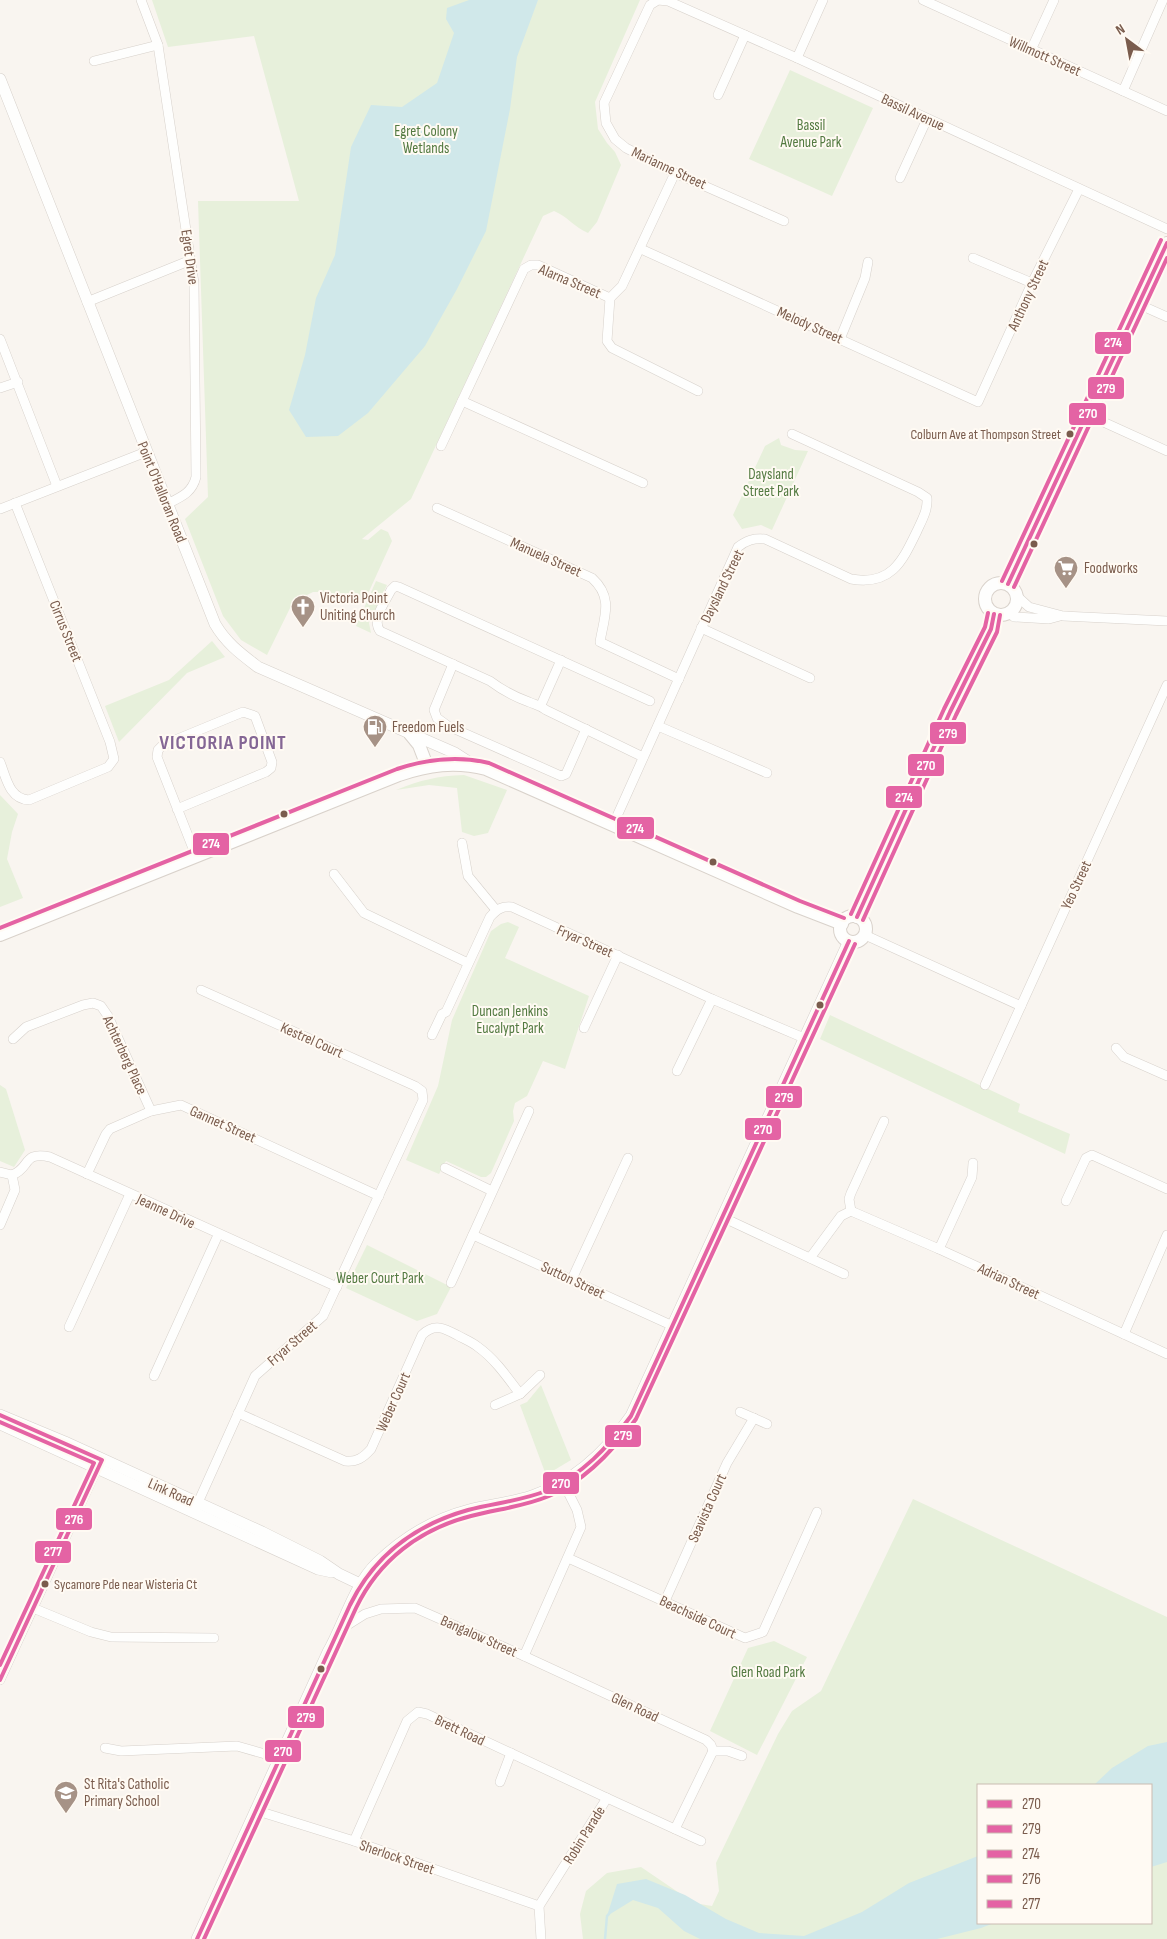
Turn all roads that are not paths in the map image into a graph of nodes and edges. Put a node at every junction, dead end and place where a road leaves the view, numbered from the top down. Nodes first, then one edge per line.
1 (141, 0) edge
2 (658, 0) edge
3 (823, 0) edge
4 (923, 0) edge
5 (1054, 0) edge
6 (1163, 0) edge
7 (745, 35) junction
8 (158, 45) junction
9 (1032, 50) junction
10 (797, 58) junction
11 (94, 61) dead end
12 (0, 79) edge
13 (1124, 91) junction
14 (718, 95) dead end
15 (1167, 111) edge
16 (927, 119) junction
17 (675, 173) junction
18 (900, 178) dead end
19 (1079, 189) junction
20 (784, 220) dead end
21 (1167, 230) edge
22 (1167, 243) edge
23 (641, 249) junction
24 (973, 258) dead end
25 (191, 260) junction
26 (868, 262) dead end
27 (1032, 283) junction
28 (610, 298) junction
29 (87, 302) junction
30 (1138, 304) junction
31 (1167, 317) edge
32 (0, 339) edge
33 (840, 339) junction
34 (18, 382) junction
35 (0, 388) edge
36 (698, 390) dead end
37 (462, 401) junction
38 (978, 402) joint
39 (1088, 415) junction
40 (792, 434) dead end
41 (441, 446) dead end
42 (1167, 451) edge
43 (146, 452) junction
44 (643, 483) dead end
45 (58, 486) junction
46 (15, 503) junction
47 (167, 504) junction
48 (437, 508) dead end
49 (0, 509) edge
50 (1008, 584) junction
51 (1018, 597) junction
52 (1010, 613) junction
53 (994, 614) junction
54 (1063, 616) junction
55 (1167, 621) edge
56 (701, 628) junction
57 (561, 660) junction
58 (453, 664) junction
59 (810, 678) dead end
60 (679, 679) junction
61 (1167, 685) edge
62 (650, 700) dead end
63 (540, 705) junction
64 (658, 726) junction
65 (586, 729) junction
66 (410, 734) junction
67 (643, 757) junction
68 (0, 762) edge
69 (427, 766) junction
70 (475, 766) junction
71 (767, 773) dead end
72 (177, 809) junction
73 (613, 825) junction
74 (462, 843) dead end
75 (196, 856) junction
76 (334, 874) dead end
77 (496, 910) junction
78 (857, 917) junction
79 (842, 924) junction
80 (0, 935) edge
81 (865, 935) junction
82 (849, 941) junction
83 (618, 955) junction
84 (468, 963) junction
85 (201, 990) dead end
86 (712, 999) junction
87 (1020, 1006) junction
88 (584, 1028) dead end
89 (432, 1035) dead end
90 (804, 1038) junction
91 (14, 1039) dead end
92 (1116, 1048) dead end
93 (677, 1071) dead end
94 (1167, 1076) edge
95 (985, 1085) dead end
96 (422, 1091) joint
97 (151, 1111) junction
98 (529, 1111) dead end
99 (884, 1121) dead end
100 (628, 1158) dead end
101 (974, 1163) dead end
102 (445, 1168) dead end
103 (0, 1172) edge
104 (88, 1174) junction
105 (12, 1175) junction
106 (1167, 1189) edge
107 (492, 1190) junction
108 (130, 1194) junction
109 (379, 1196) junction
110 (1066, 1201) dead end
111 (850, 1211) junction
112 (722, 1217) junction
113 (0, 1225) edge
114 (218, 1235) junction
115 (473, 1235) junction
116 (1167, 1235) edge
117 (939, 1249) junction
118 (810, 1258) junction
119 (844, 1274) dead end
120 (572, 1278) junction
121 (451, 1283) dead end
122 (337, 1287) junction
123 (673, 1326) junction
124 (69, 1327) dead end
125 (1124, 1334) junction
126 (1167, 1354) edge
127 (540, 1375) dead end
128 (154, 1376) dead end
129 (520, 1394) junction
130 (495, 1405) dead end
131 (740, 1412) dead end
132 (238, 1413) junction
133 (0, 1415) edge
134 (754, 1418) junction
135 (0, 1424) edge
136 (767, 1424) dead end
137 (99, 1465) junction
138 (563, 1482) junction
139 (195, 1508) junction
140 (817, 1512) dead end
141 (568, 1558) junction
142 (360, 1584) junction
143 (665, 1601) junction
144 (33, 1608) junction
145 (341, 1629) junction
146 (214, 1638) dead end
147 (524, 1656) junction
148 (0, 1680) edge
149 (105, 1748) dead end
150 (713, 1751) junction
151 (511, 1754) junction
152 (742, 1756) dead end
153 (278, 1759) junction
154 (500, 1782) dead end
155 (607, 1798) junction
156 (255, 1810) junction
157 (675, 1829) junction
158 (354, 1841) junction
159 (701, 1841) dead end
160 (538, 1906) junction
161 (196, 1939) edge
162 (541, 1939) edge

1 - 8 street, Egret Drive
2 - 7 street, Bassil Avenue
2 - 17 street, Marianne Street
3 - 10 street
4 - 9 street, Willmott Street
5 - 9 street
6 - 13 street
7 - 10 street, Bassil Avenue
7 - 14 street
8 - 11 street
8 - 25 street, Egret Drive
9 - 13 street, Willmott Street
10 - 16 street, Bassil Avenue
12 - 29 street, Point O'Halloran Road
13 - 15 street, Willmott Street
16 - 18 street
16 - 19 street, Bassil Avenue
17 - 20 street, Marianne Street
17 - 23 street, Alarna Street
19 - 21 street, Bassil Avenue
19 - 27 street, Anthony Street
22 - 30 main road
23 - 28 street, Alarna Street
23 - 33 street, Melody Street
24 - 27 street
25 - 29 street
25 - 47 street, Egret Drive
26 - 33 street
27 - 38 street, Anthony Street
28 - 36 street
28 - 37 street, Alarna Street
29 - 43 street, Point O'Halloran Road
30 - 31 street
30 - 39 main road
32 - 34 street
33 - 38 street, Melody Street
34 - 35 street
34 - 45 street
37 - 41 street, Alarna Street
37 - 44 street
39 - 42 street
39 - 50 main road
40 - 56 street, Daysland Street
43 - 45 street
43 - 47 street, Point O'Halloran Road
45 - 46 street
46 - 49 street
46 - 68 street, Cirrus Street
47 - 66 street, Point O'Halloran Road
48 - 60 street, Manuela Street
50 - 51 main road
50 - 53 main road
51 - 52 main road
51 - 54 street
52 - 53 main road
52 - 54 street
53 - 78 main road
54 - 55 street
56 - 59 street
56 - 60 street, Daysland Street
57 - 58 street
57 - 62 street
57 - 63 street
58 - 63 street
58 - 65 street
60 - 64 street, Daysland Street
61 - 87 street, Yeo Street
63 - 65 street
64 - 67 street, Daysland Street
64 - 71 street
65 - 67 street
66 - 69 main road
66 - 70 street, Point O'Halloran Road
67 - 73 street, Daysland Street
69 - 70 main road
69 - 75 main road
70 - 73 main road
72 - 72 street
72 - 75 street
73 - 79 main road
74 - 77 street
75 - 80 main road
76 - 84 street
77 - 83 street, Fryar Street
77 - 84 street
78 - 79 main road
78 - 81 main road
79 - 82 main road
81 - 82 main road
81 - 87 street
82 - 90 street
83 - 86 street, Fryar Street
83 - 88 street
84 - 89 street
85 - 96 street, Kestrel Court
86 - 90 street, Fryar Street
86 - 93 street
87 - 95 street, Yeo Street
90 - 112 street
91 - 97 street, Achterberg Place
92 - 94 street
96 - 109 street, Fryar Street
97 - 104 street, Gannet Street
97 - 109 street, Gannet Street
98 - 107 street
99 - 111 street
100 - 120 street
101 - 117 street
102 - 107 street
103 - 105 street
104 - 105 street, Jeanne Drive
104 - 108 street, Jeanne Drive
105 - 113 street
106 - 110 street
107 - 115 street
108 - 114 street, Jeanne Drive
108 - 124 street
109 - 122 street, Fryar Street
111 - 117 street, Adrian Street
111 - 118 street
112 - 118 street
112 - 123 street
114 - 122 street, Jeanne Drive
114 - 128 street
115 - 120 street, Sutton Street
115 - 121 street
116 - 125 street
117 - 125 street, Adrian Street
118 - 119 street
120 - 123 street, Sutton Street
122 - 132 street, Fryar Street
123 - 138 street
125 - 126 street, Adrian Street
127 - 129 street
129 - 130 street
129 - 132 street, Weber Court
131 - 134 street
132 - 139 street, Fryar Street
133 - 137 street, Link Road
134 - 136 street
134 - 143 street, Seavista Court
135 - 137 street, Link Road
137 - 139 street, Link Road
137 - 144 street
138 - 141 street, Bangalow Street
138 - 142 street
139 - 142 street, Link Road
140 - 143 street, Beachside Court
141 - 143 street, Beachside Court
141 - 147 street, Bangalow Street
142 - 145 street
144 - 146 street
144 - 148 street
145 - 147 street, Bangalow Street
145 - 153 street
147 - 150 street, Glen Road
149 - 153 street
150 - 152 street
150 - 157 street
151 - 154 street
151 - 155 street, Brett Road
151 - 158 street, Brett Road
153 - 156 street
155 - 157 street, Robin Parade
155 - 160 street, Robin Parade
156 - 158 street, Sherlock Street
156 - 161 street
157 - 159 street, Robin Parade
158 - 160 street, Sherlock Street
160 - 162 street

